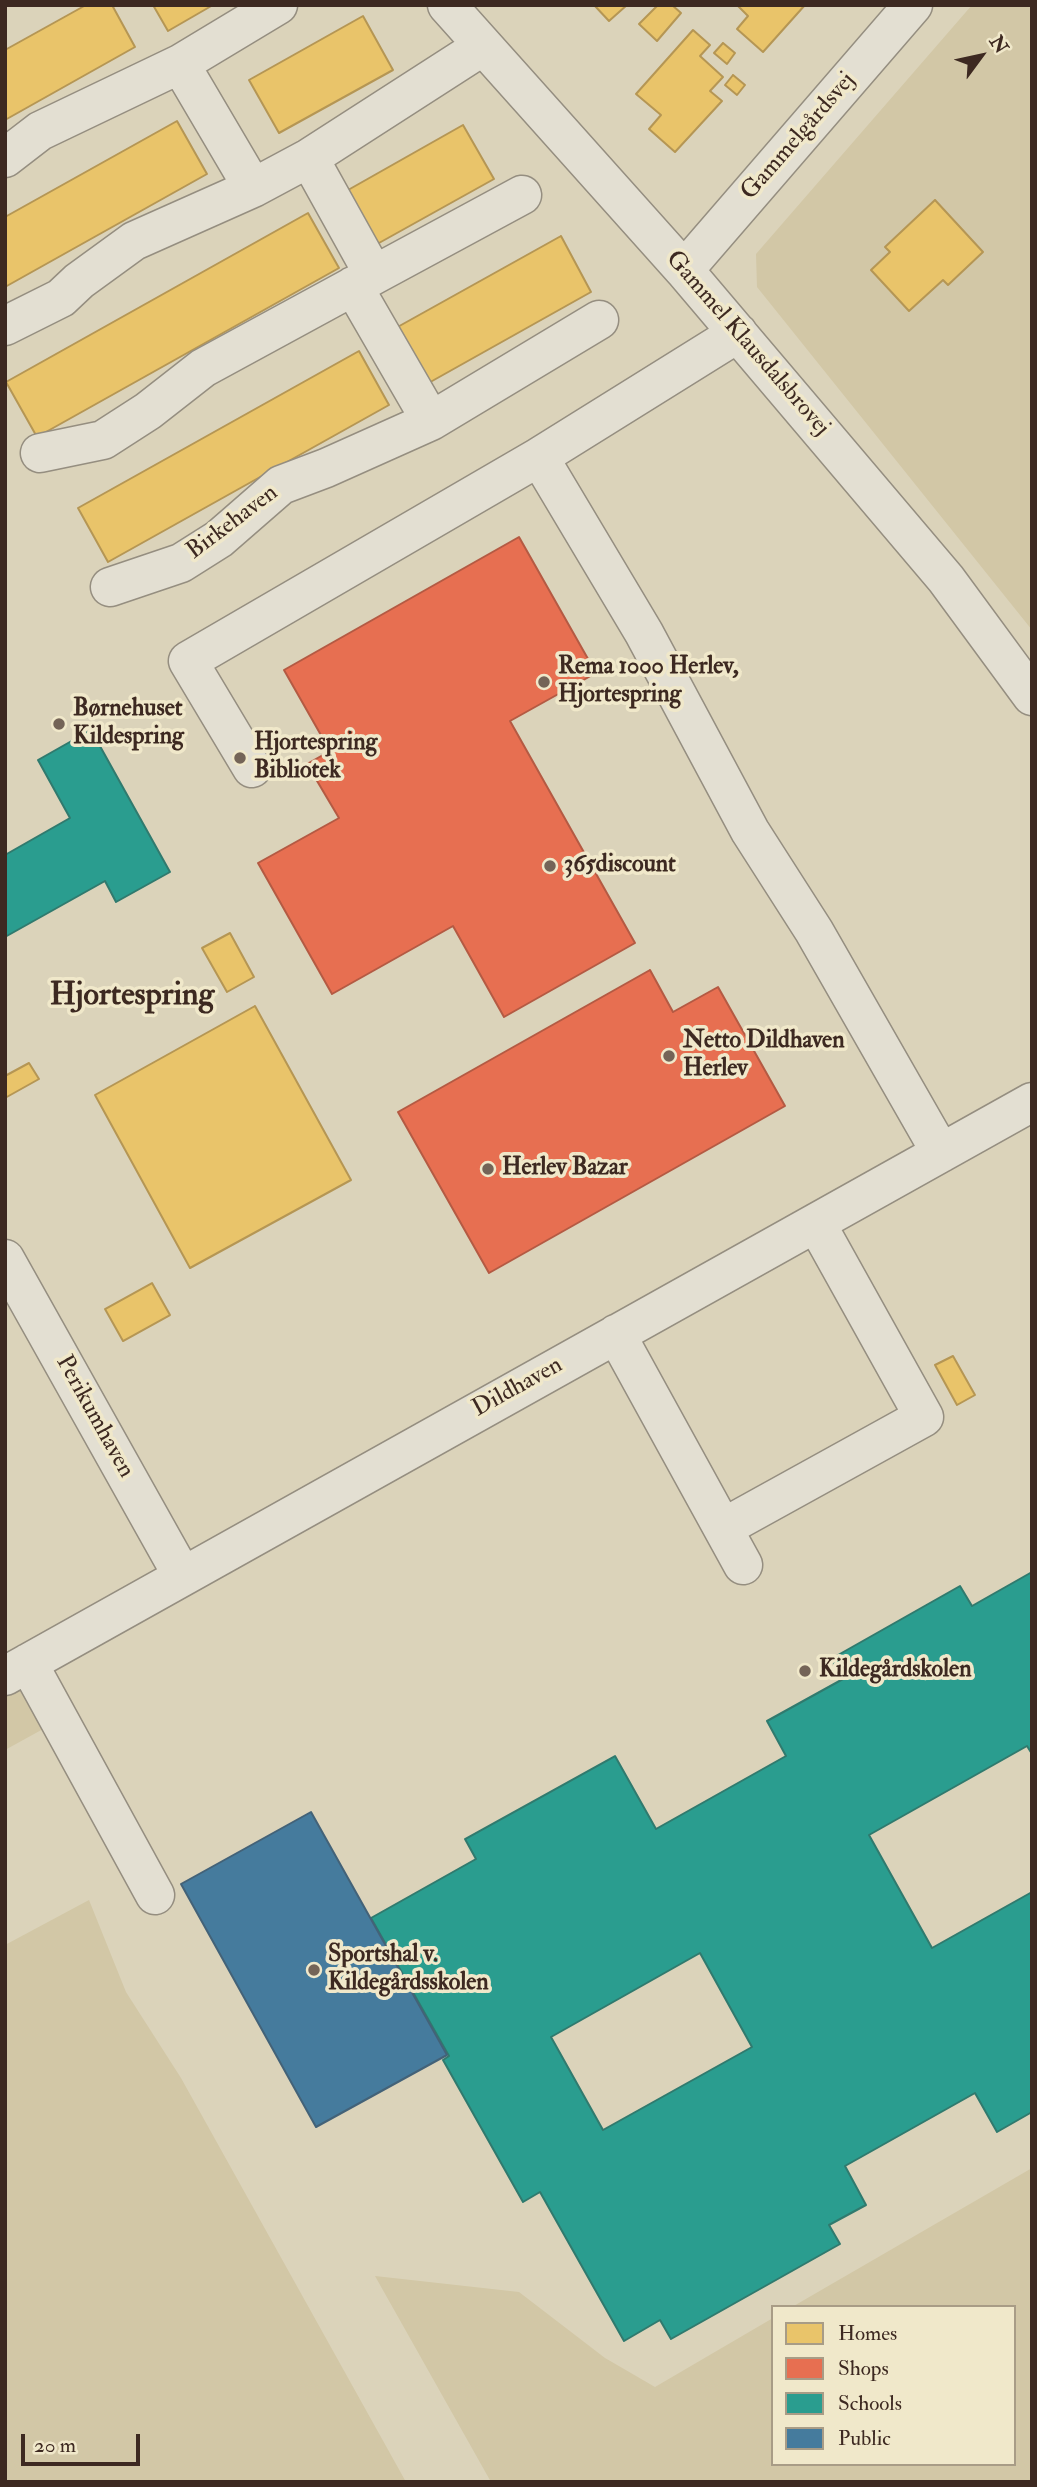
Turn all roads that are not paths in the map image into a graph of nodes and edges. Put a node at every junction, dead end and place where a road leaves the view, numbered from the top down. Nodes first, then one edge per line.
1 (278, 5) edge
2 (447, 5) edge
3 (913, 5) edge
4 (483, 46) junction
5 (180, 64) junction
6 (5, 158) edge
7 (309, 158) junction
8 (253, 188) junction
9 (522, 195) dead end
10 (684, 270) junction
11 (363, 280) junction
12 (599, 320) dead end
13 (5, 326) edge
14 (738, 333) junction
15 (431, 421) junction
16 (40, 453) dead end
17 (539, 457) junction
18 (110, 587) dead end
19 (1032, 696) edge
20 (252, 768) dead end
21 (1032, 1102) edge
22 (941, 1153) junction
23 (816, 1223) junction
24 (5, 1259) edge
25 (615, 1334) junction
26 (723, 1528) junction
27 (743, 1565) dead end
28 (182, 1575) junction
29 (17, 1669) edge
30 (155, 1895) dead end

1 - 5 street
2 - 4 street, Gammel Klausdalsbrovej
3 - 10 street, Gammelgårdsvej
4 - 7 street
4 - 10 street, Gammel Klausdalsbrovej
5 - 6 street
5 - 8 street
7 - 8 street
7 - 11 street
8 - 13 street
9 - 11 street
10 - 14 street, Gammel Klausdalsbrovej
11 - 15 street
11 - 16 street
12 - 15 street, Birkehaven
14 - 17 street
14 - 19 street, Gammel Klausdalsbrovej
15 - 18 street, Birkehaven
17 - 20 street
17 - 22 street
21 - 22 street, Dildhaven
22 - 23 street, Dildhaven
23 - 25 street, Dildhaven
23 - 26 street
24 - 28 street, Perikumhaven
25 - 26 street
25 - 28 street, Dildhaven
26 - 27 street
28 - 29 street, Dildhaven
29 - 30 street

